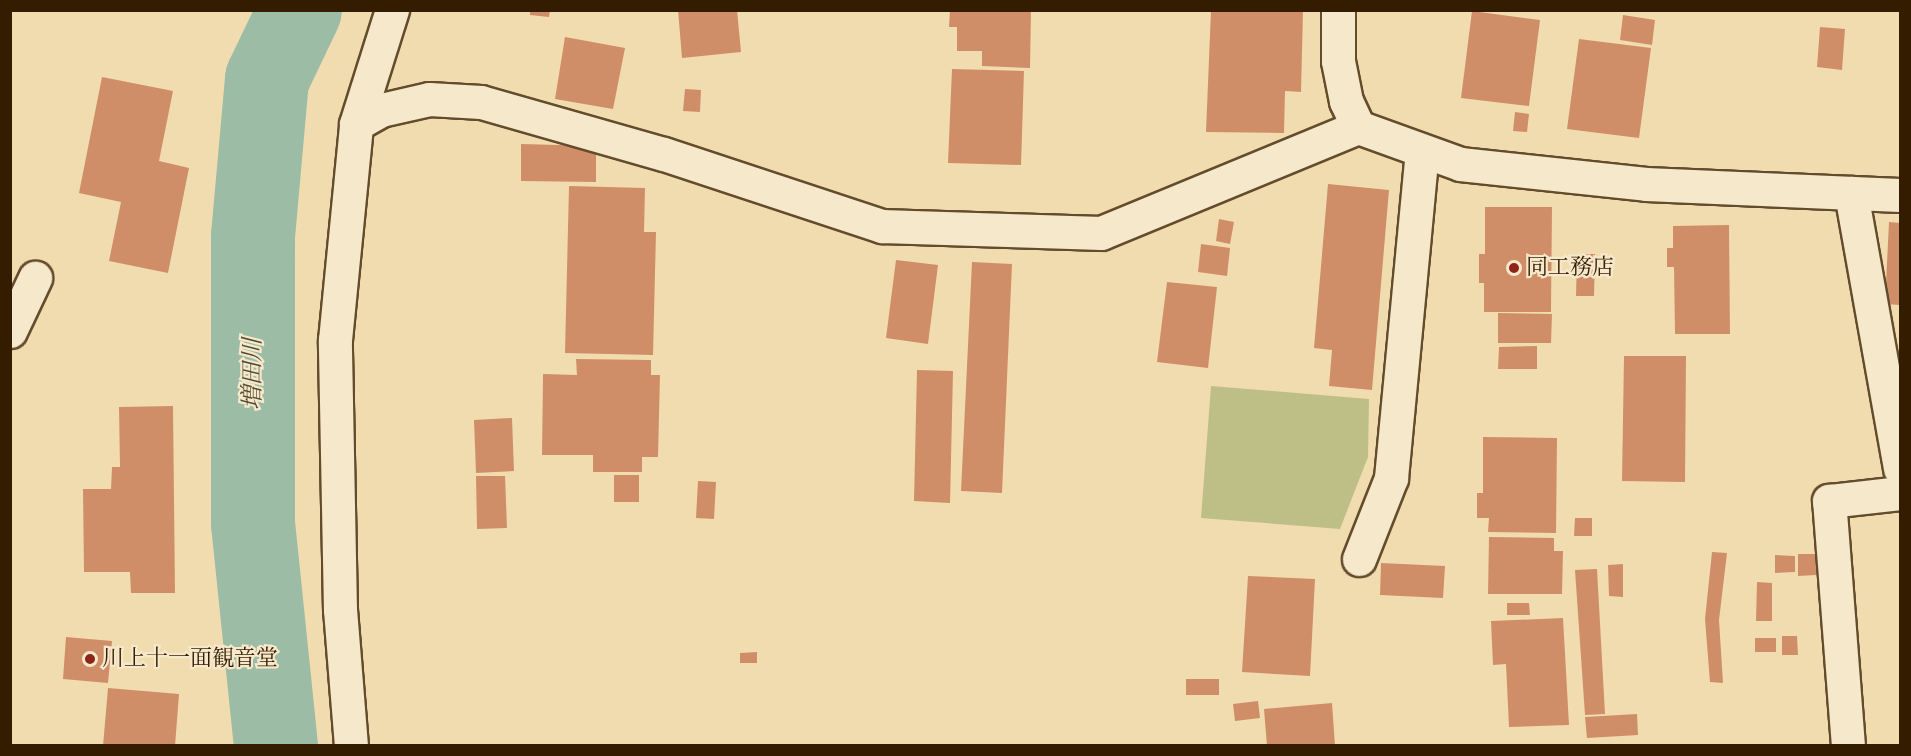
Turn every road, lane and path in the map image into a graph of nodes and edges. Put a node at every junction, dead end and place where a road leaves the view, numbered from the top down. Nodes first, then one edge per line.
1 (392, 10) edge
2 (1338, 10) edge
3 (356, 124) junction
4 (1358, 127) junction
5 (1422, 152) junction
6 (1851, 193) junction
7 (1900, 195) edge
8 (35, 279) dead end
9 (10, 331) edge
10 (1900, 469) edge
11 (1900, 493) edge
12 (1359, 559) dead end
13 (351, 746) edge
14 (1848, 746) edge

1 - 3 street
2 - 4 street
3 - 4 street
3 - 13 street
4 - 5 street
5 - 6 street
5 - 12 street
6 - 7 street
6 - 10 street
8 - 9 street
11 - 14 street

